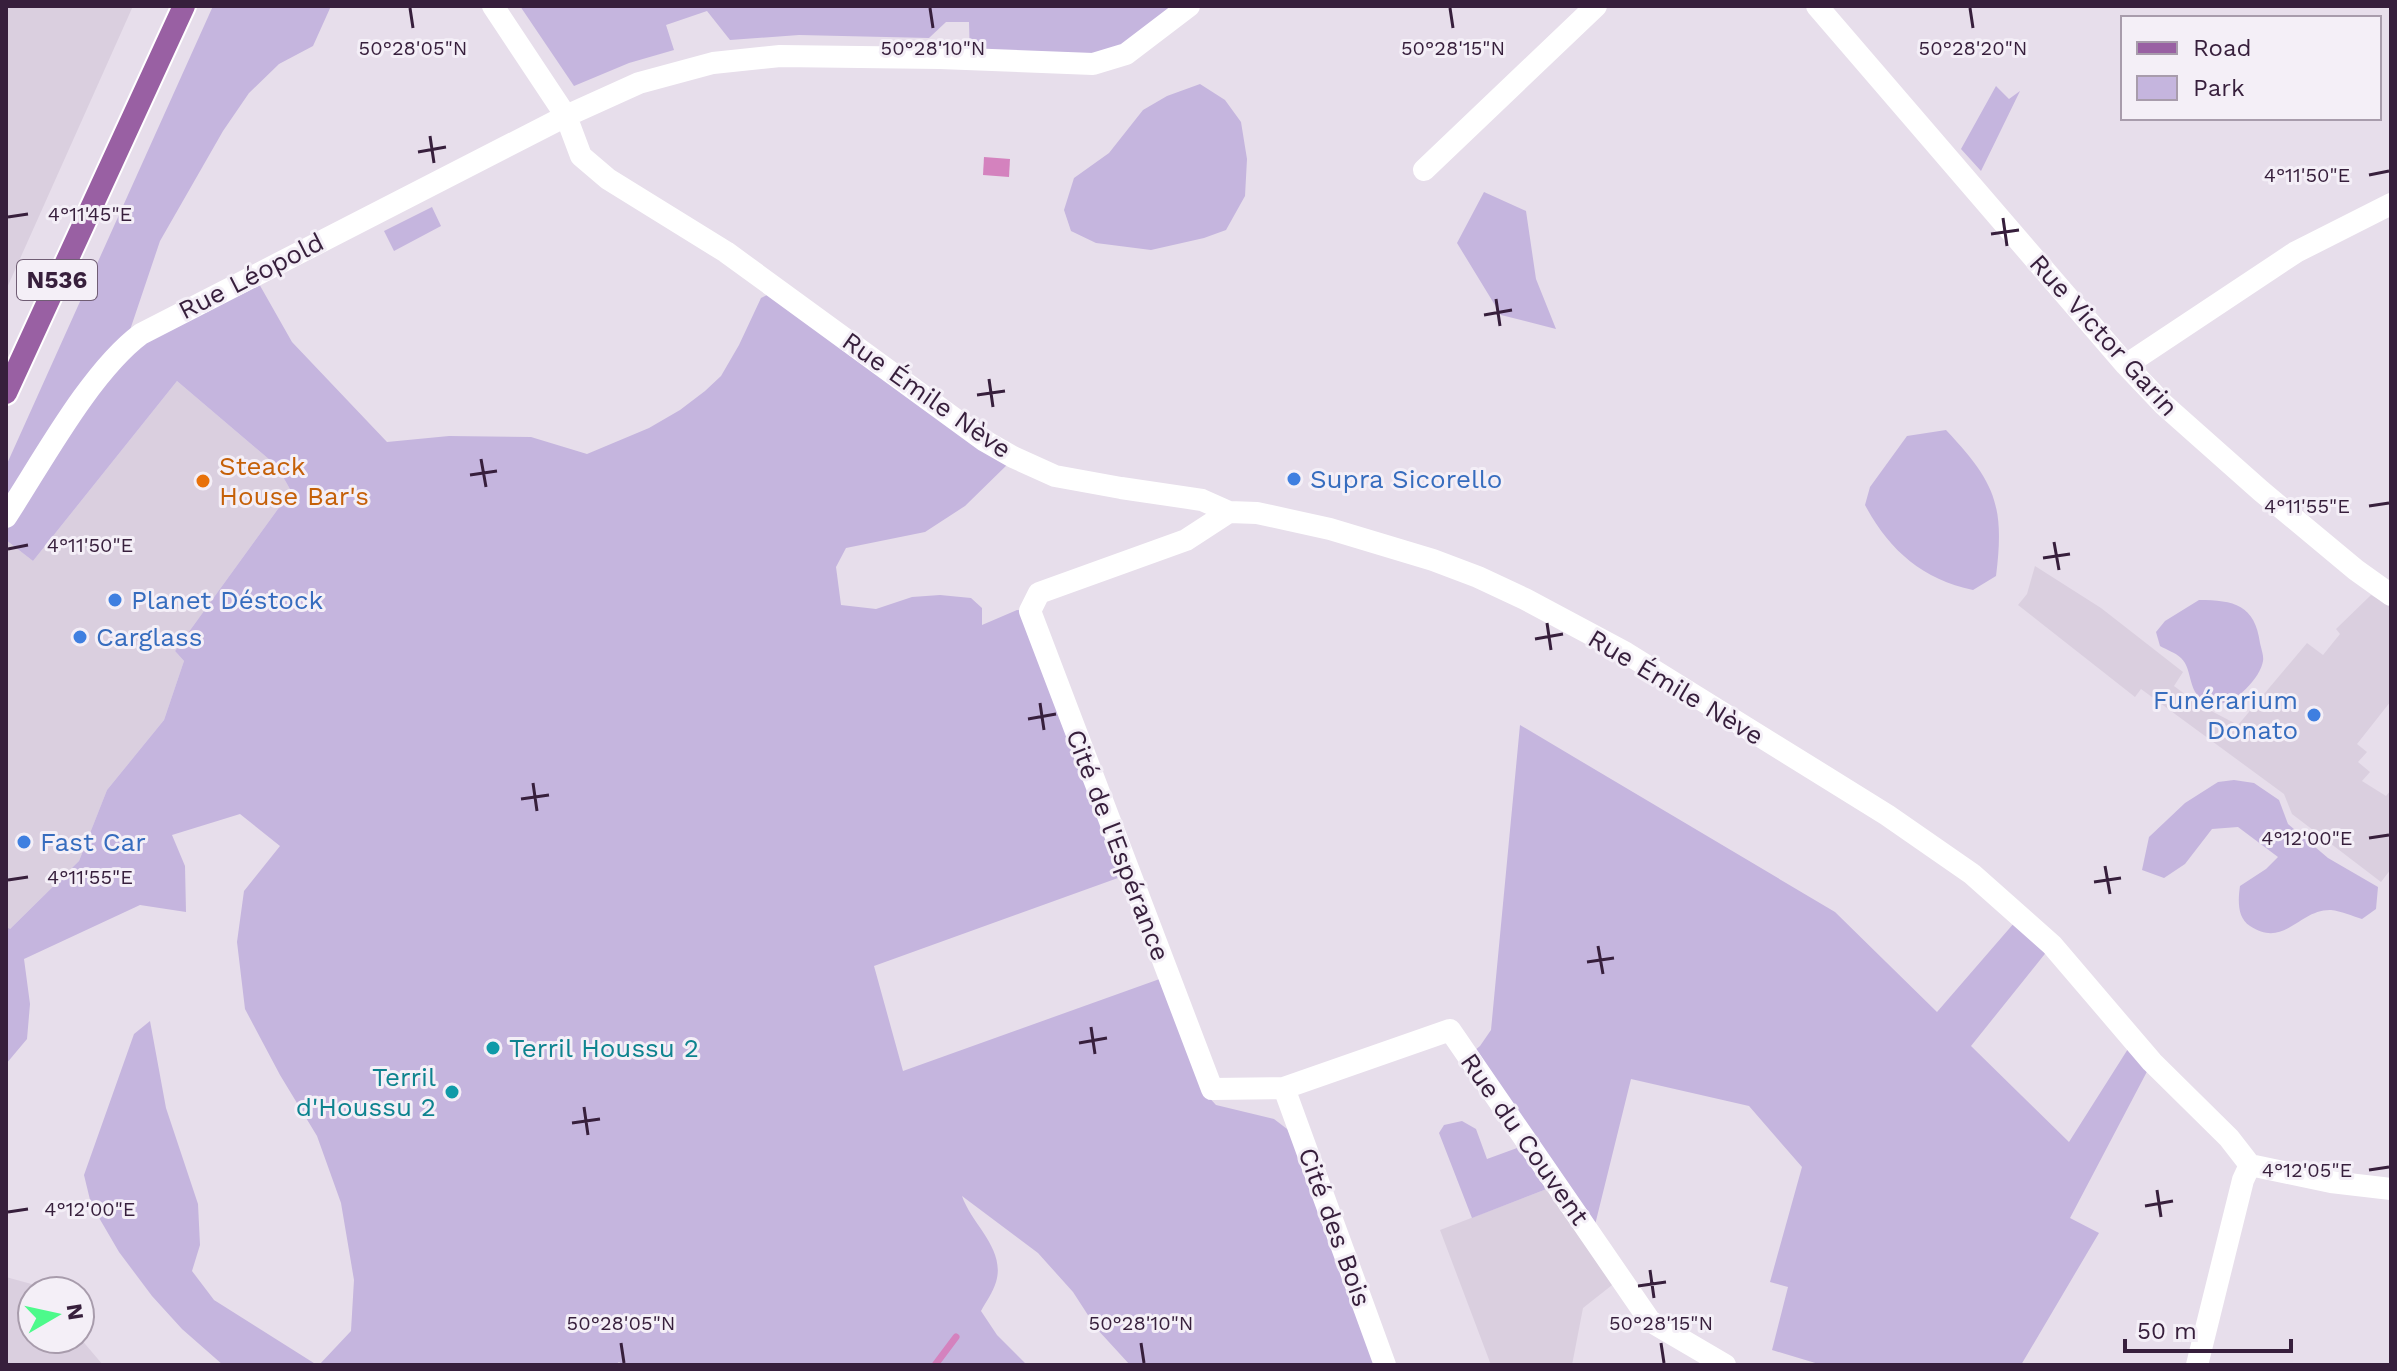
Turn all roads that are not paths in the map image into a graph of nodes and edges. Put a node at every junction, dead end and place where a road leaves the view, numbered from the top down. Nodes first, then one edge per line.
1 (184, 6) edge
2 (493, 6) edge
3 (1189, 6) edge
4 (1596, 6) edge
5 (1817, 6) edge
6 (566, 116) junction
7 (1424, 170) dead end
8 (2391, 204) edge
9 (2126, 365) junction
10 (6, 393) edge
11 (1229, 512) junction
12 (6, 517) edge
13 (2391, 595) edge
14 (1284, 1088) junction
15 (2250, 1165) junction
16 (2391, 1189) edge
17 (1385, 1365) edge
18 (1725, 1365) edge
19 (2197, 1365) edge

1 - 10 main road, N536
2 - 6 street, Rue Émile Nève
3 - 6 street, Rue Léopold
4 - 7 street
5 - 9 street, Rue Victor Garin
6 - 11 street, Rue Émile Nève
6 - 12 street, Rue Léopold
8 - 9 street
9 - 13 street, Rue Victor Garin
11 - 14 street, Cité de l'Espérance
11 - 15 street, Rue Émile Nève
14 - 17 street, Cité des Bois
14 - 18 street, Rue du Couvent
15 - 16 street
15 - 19 street

